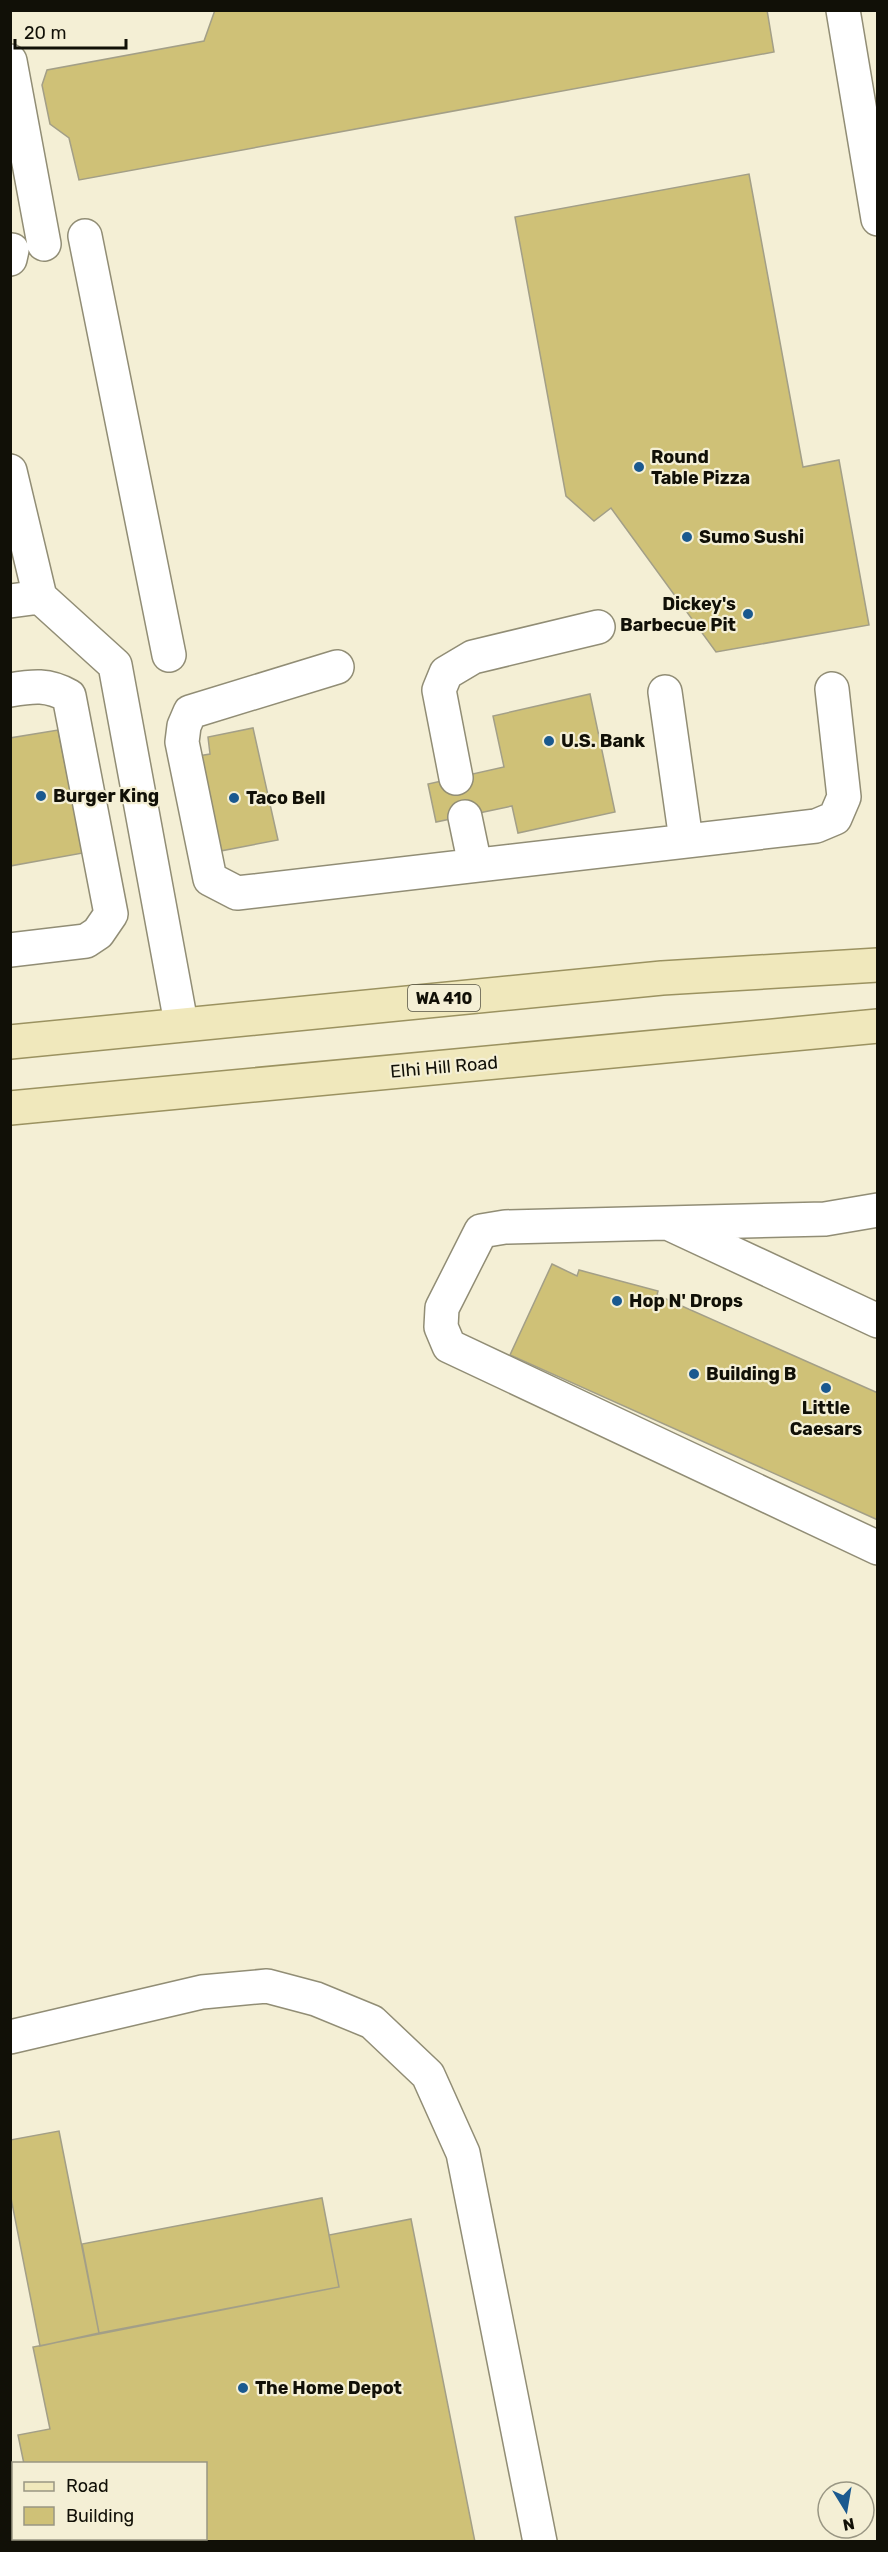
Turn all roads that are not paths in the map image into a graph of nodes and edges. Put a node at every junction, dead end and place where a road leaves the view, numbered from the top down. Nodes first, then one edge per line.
1 (843, 10) edge
2 (10, 61) edge
3 (878, 219) edge
4 (85, 236) dead end
5 (44, 244) dead end
6 (10, 471) edge
7 (25, 599) edge
8 (598, 627) dead end
9 (169, 655) dead end
10 (337, 667) dead end
11 (832, 689) dead end
12 (10, 690) edge
13 (665, 692) dead end
14 (456, 778) dead end
15 (465, 817) dead end
16 (686, 840) junction
17 (475, 865) junction
18 (10, 950) edge
19 (878, 965) edge
20 (181, 1023) junction
21 (878, 1026) edge
22 (10, 1042) edge
23 (10, 1108) edge
24 (878, 1210) edge
25 (667, 1223) junction
26 (878, 1321) edge
27 (878, 1548) edge
28 (10, 2037) edge
29 (540, 2541) edge

1 - 3 street
2 - 5 street
4 - 9 street
6 - 7 street
7 - 20 street
8 - 14 street
10 - 17 street
11 - 16 street
12 - 18 street
13 - 16 street
15 - 17 street
16 - 17 street
19 - 20 main road, WA 410
20 - 22 main road, WA 410
21 - 23 main road, Elhi Hill Road
24 - 25 street
25 - 26 street
25 - 27 street
28 - 29 street

